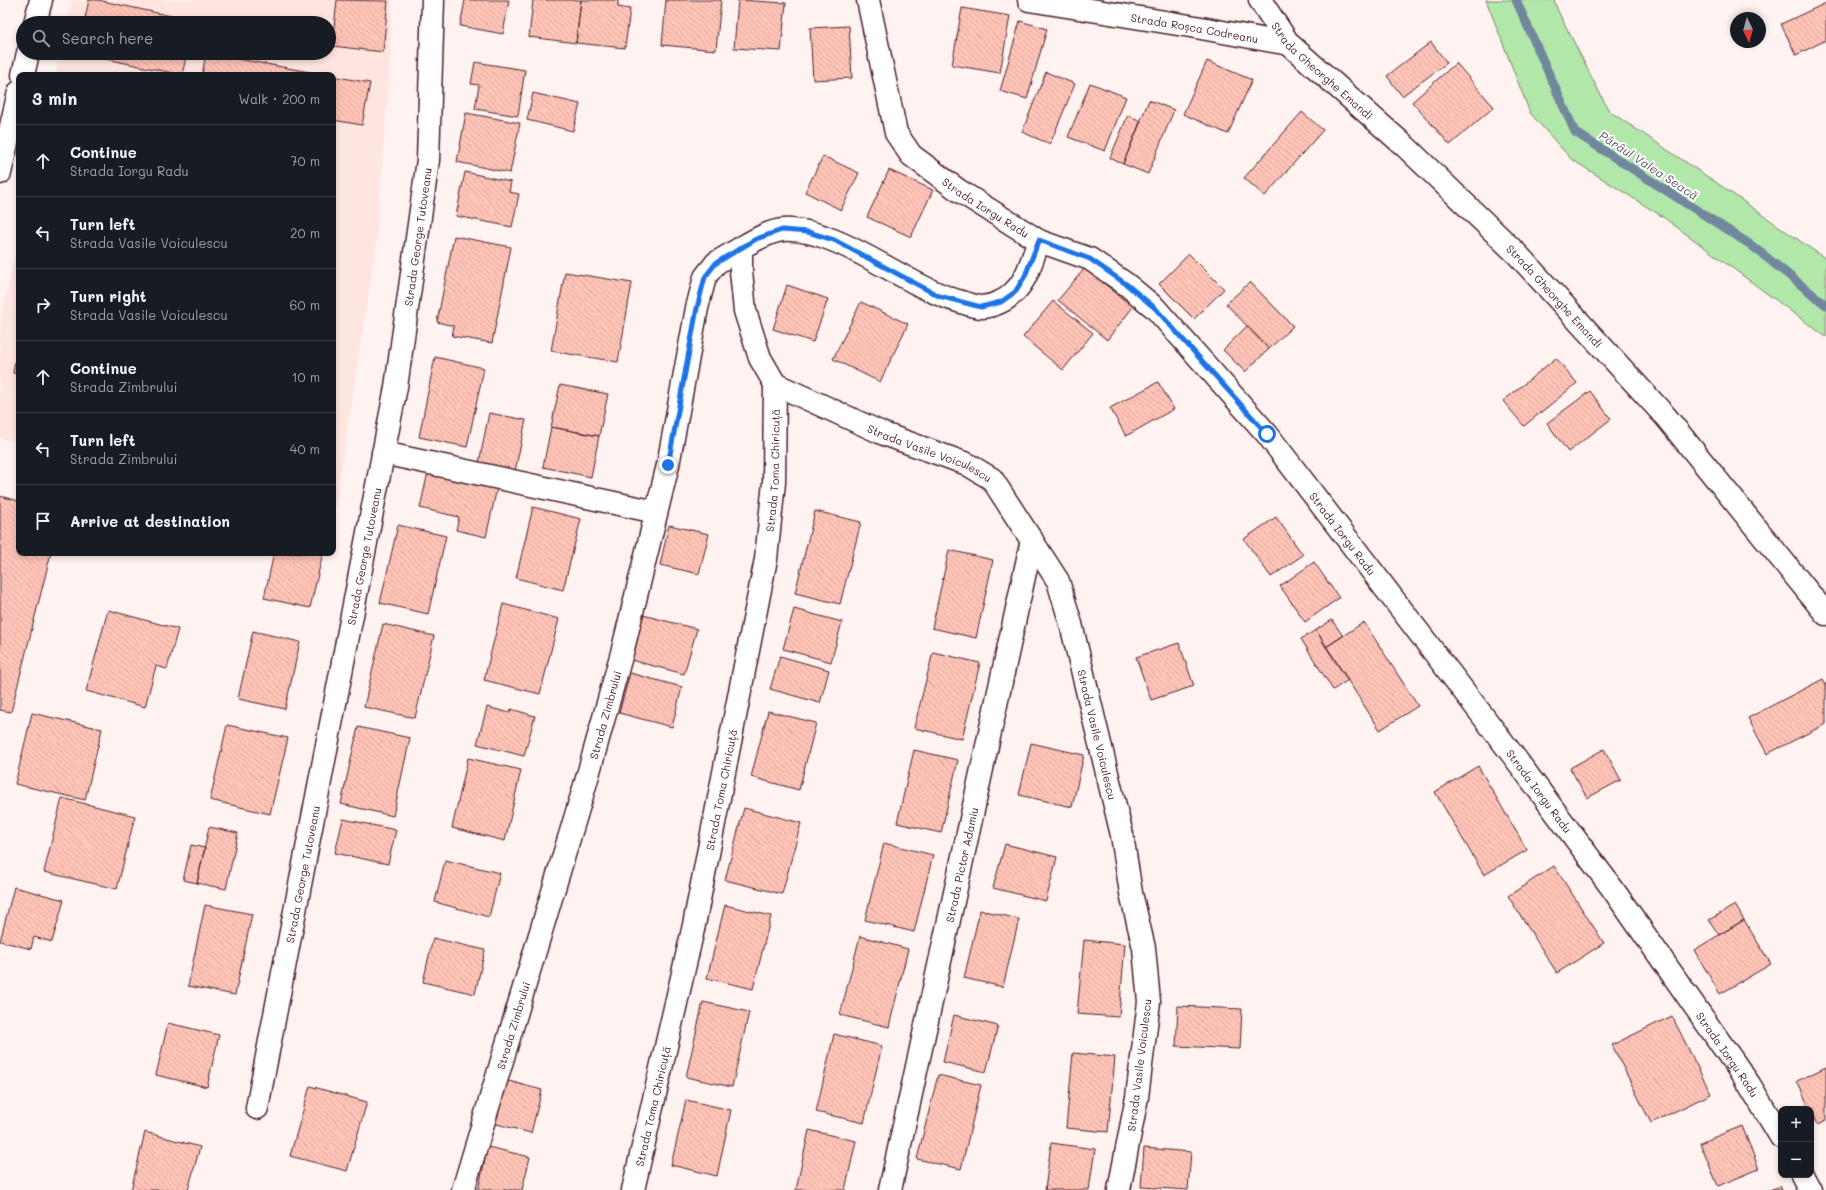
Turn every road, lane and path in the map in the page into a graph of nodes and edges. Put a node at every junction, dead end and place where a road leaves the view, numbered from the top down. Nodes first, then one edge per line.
1 (41, 0) edge
2 (433, 0) edge
3 (868, 0) edge
4 (1029, 0) edge
5 (1260, 0) edge
6 (37, 16) edge
7 (1289, 44) junction
8 (26, 60) edge
9 (24, 72) edge
10 (16, 105) edge
11 (0, 173) edge
12 (1039, 240) junction
13 (741, 248) junction
14 (775, 384) junction
15 (383, 453) junction
16 (656, 512) junction
17 (1032, 540) junction
18 (1826, 614) edge
19 (256, 1108) dead end
20 (1778, 1132) edge
21 (1804, 1178) edge
22 (463, 1190) edge
23 (633, 1190) edge
24 (890, 1190) edge
25 (1119, 1190) edge
26 (1810, 1190) edge

1 - 6 street
2 - 15 street, Strada George Tutoveanu
3 - 12 street, Strada Iorgu Radu
4 - 7 street, Strada Roșca Codreanu
5 - 7 street, Strada Gheorghe Emandi
7 - 18 street, Strada Gheorghe Emandi
8 - 9 street
10 - 11 street
12 - 13 street
12 - 20 street, Strada Iorgu Radu
13 - 14 street
13 - 16 street, Strada Zimbrului
14 - 17 street, Strada Vasile Voiculescu
14 - 23 street, Strada Toma Chiricuță
15 - 16 street
15 - 19 street, Strada George Tutoveanu
16 - 22 street, Strada Zimbrului
17 - 24 street, Strada Pictor Adamiu
17 - 25 street, Strada Vasile Voiculescu
21 - 26 street

